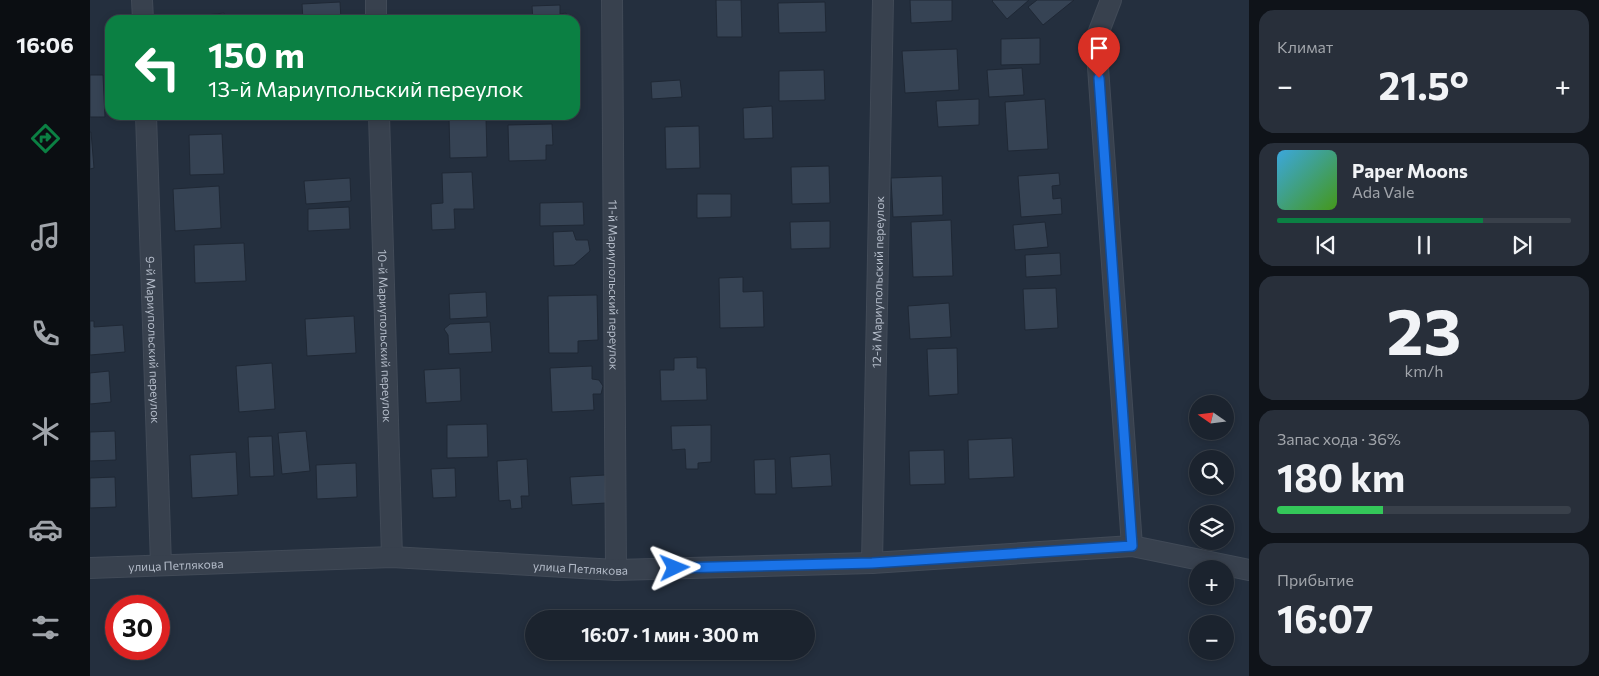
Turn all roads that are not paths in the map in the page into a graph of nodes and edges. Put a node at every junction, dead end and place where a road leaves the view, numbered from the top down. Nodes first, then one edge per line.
1 (142, 0) edge
2 (376, 0) edge
3 (612, 0) edge
4 (883, 0) edge
5 (1110, 0) edge
6 (143, 15) edge
7 (376, 15) edge
8 (146, 120) edge
9 (379, 120) edge
10 (1132, 546) junction
11 (392, 557) junction
12 (872, 563) junction
13 (161, 565) junction
14 (90, 568) edge
15 (616, 570) junction
16 (1249, 570) edge

1 - 6 street
2 - 7 street
3 - 15 street, 11-й Мариупольский переулок
4 - 12 street, 12-й Мариупольский переулок
5 - 10 street
8 - 13 street, 9-й Мариупольский переулок
9 - 11 street, 10-й Мариупольский переулок
10 - 12 street, улица Петлякова
10 - 16 street, улица Петлякова
11 - 13 street, улица Петлякова
11 - 15 street, улица Петлякова
12 - 15 street, улица Петлякова
13 - 14 street, улица Петлякова

